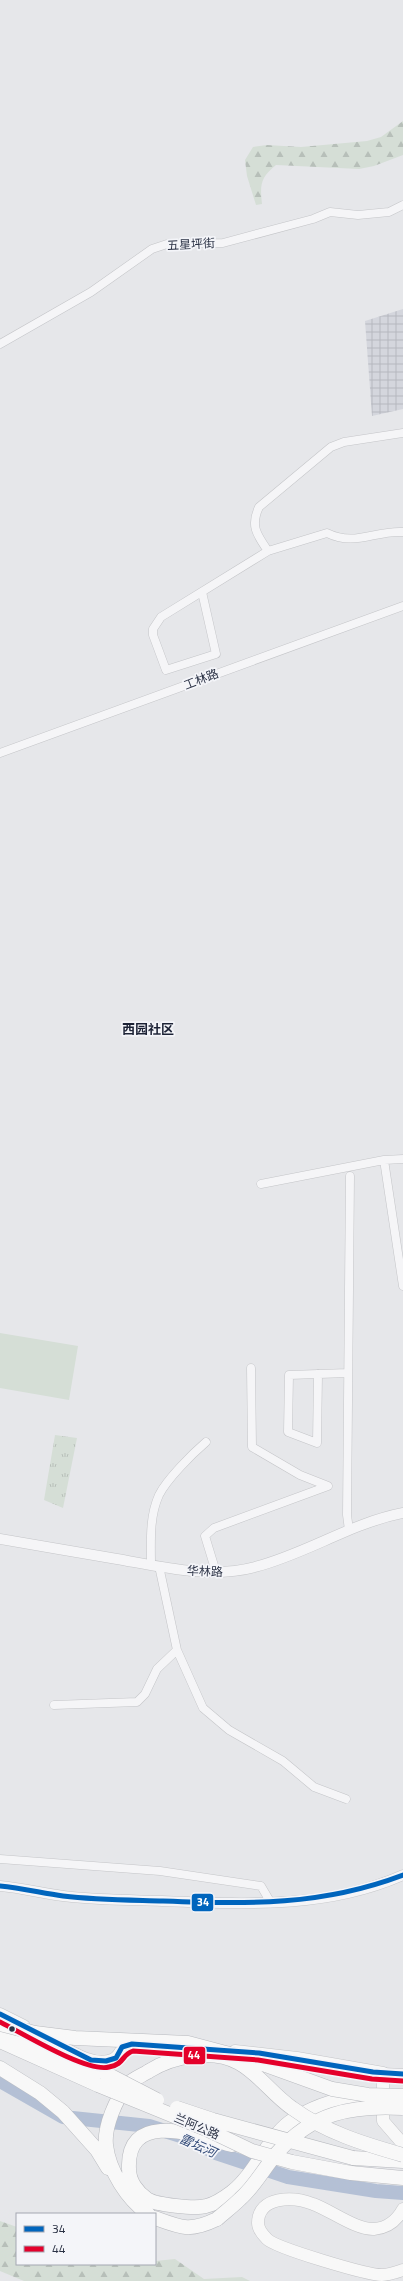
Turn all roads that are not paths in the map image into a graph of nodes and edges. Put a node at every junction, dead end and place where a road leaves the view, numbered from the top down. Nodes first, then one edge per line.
1 (403, 205) edge
2 (0, 344) edge
3 (403, 433) edge
4 (403, 532) edge
5 (268, 551) junction
6 (202, 592) junction
7 (403, 606) edge
8 (0, 753) edge
9 (403, 1159) edge
10 (384, 1160) junction
11 (350, 1176) dead end
12 (262, 1184) dead end
13 (403, 1286) edge
14 (251, 1368) dead end
15 (348, 1373) junction
16 (318, 1374) junction
17 (206, 1442) dead end
18 (403, 1513) edge
19 (349, 1530) junction
20 (0, 1539) edge
21 (155, 1566) junction
22 (216, 1572) junction
23 (177, 1650) junction
24 (54, 1706) dead end
25 (346, 1799) dead end
26 (0, 1859) edge
27 (403, 1875) edge
28 (0, 1886) edge
29 (271, 1903) junction
30 (0, 2014) edge
31 (0, 2024) edge
32 (0, 2030) edge
33 (0, 2041) edge
34 (0, 2068) edge
35 (383, 2073) junction
36 (403, 2074) edge
37 (368, 2095) junction
38 (403, 2096) edge
39 (403, 2108) edge
40 (403, 2144) edge
41 (102, 2147) junction
42 (252, 2151) junction
43 (403, 2155) edge
44 (403, 2161) edge
45 (403, 2178) edge
46 (403, 2209) edge
47 (147, 2213) edge
48 (156, 2218) edge
49 (403, 2270) edge

1 - 2 street, 五星坪街
3 - 5 street
4 - 5 street
5 - 6 street
6 - 6 street
7 - 8 street, 工林路
9 - 10 street
10 - 12 street
10 - 13 street
11 - 15 street
14 - 22 street
15 - 16 street
15 - 19 street
16 - 16 street
17 - 21 street
18 - 19 street, 华林路
19 - 22 street, 华林路
20 - 21 street, 华林路
21 - 22 street, 华林路
21 - 23 street
23 - 24 street
23 - 25 street
26 - 29 street
27 - 29 street
28 - 29 street
30 - 35 main road
31 - 37 highway, bridge
32 - 44 highway, 兰阿公路, bridge
33 - 42 highway, 兰阿公路, bridge
34 - 41 highway
35 - 36 street
35 - 40 main road
37 - 38 highway, bridge
37 - 42 highway, bridge
39 - 48 highway, bridge
41 - 43 highway, bridge
41 - 47 highway
42 - 45 highway, 兰阿公路, bridge
46 - 49 main road

